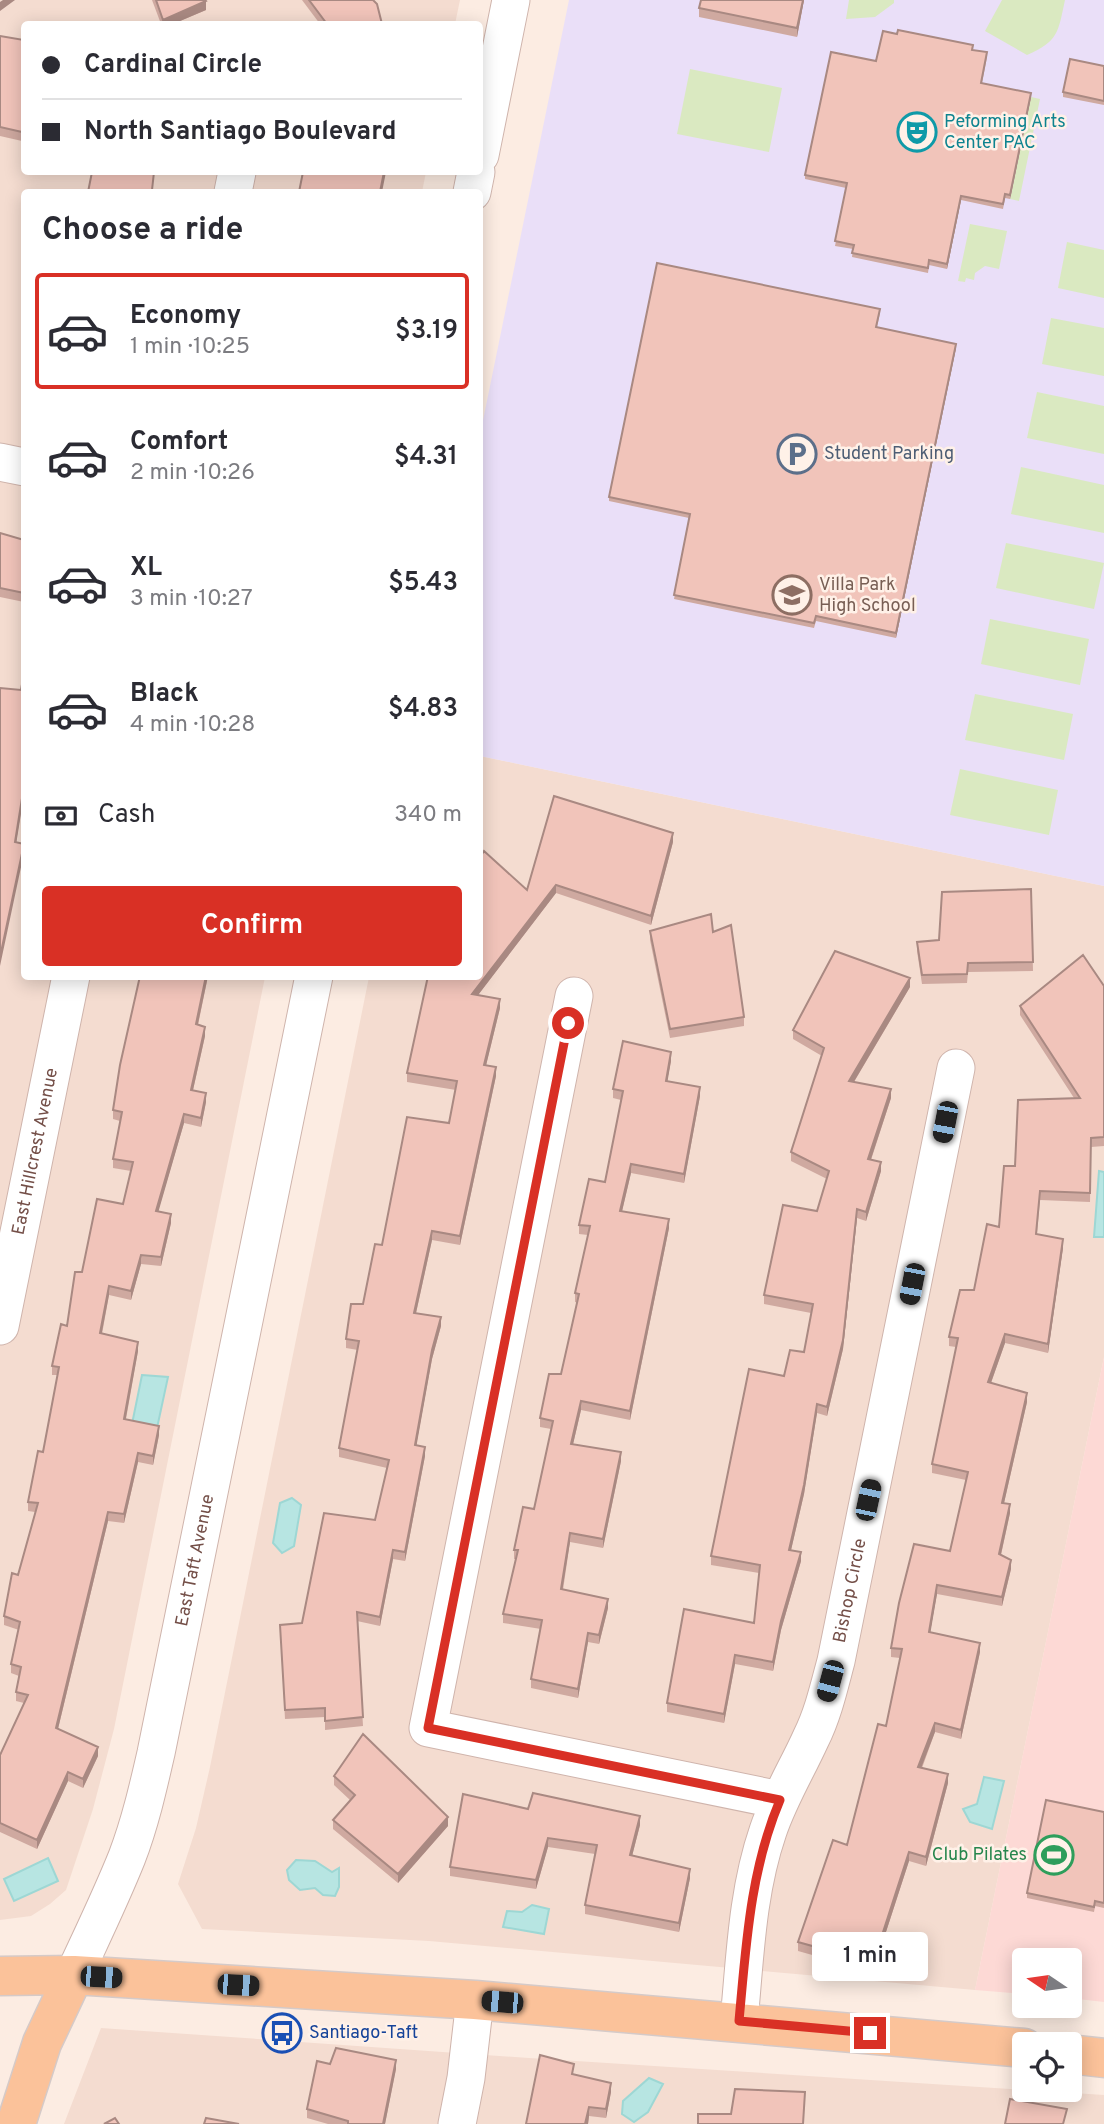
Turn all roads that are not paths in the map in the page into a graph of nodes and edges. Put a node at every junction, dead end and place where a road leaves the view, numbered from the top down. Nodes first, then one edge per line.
1 (511, 0) edge
2 (483, 140) edge
3 (0, 463) edge
4 (21, 466) edge
5 (70, 980) edge
6 (313, 980) edge
7 (573, 996) dead end
8 (956, 1068) dead end
9 (0, 1326) edge
10 (780, 1800) junction
11 (74, 1975) junction
12 (0, 1976) edge
13 (475, 2000) junction
14 (739, 2021) junction
15 (1012, 2047) edge
16 (1082, 2055) edge
17 (1104, 2058) edge
18 (16, 2124) edge
19 (457, 2124) edge

1 - 2 street
3 - 4 street
5 - 9 street, East Hillcrest Avenue
6 - 11 street, East Taft Avenue
7 - 10 street
8 - 10 street, Bishop Circle
10 - 14 street, Bishop Circle
11 - 12 main road
11 - 13 main road
11 - 18 main road, East Taft Avenue
13 - 14 main road
13 - 19 street
14 - 15 main road
16 - 17 main road

